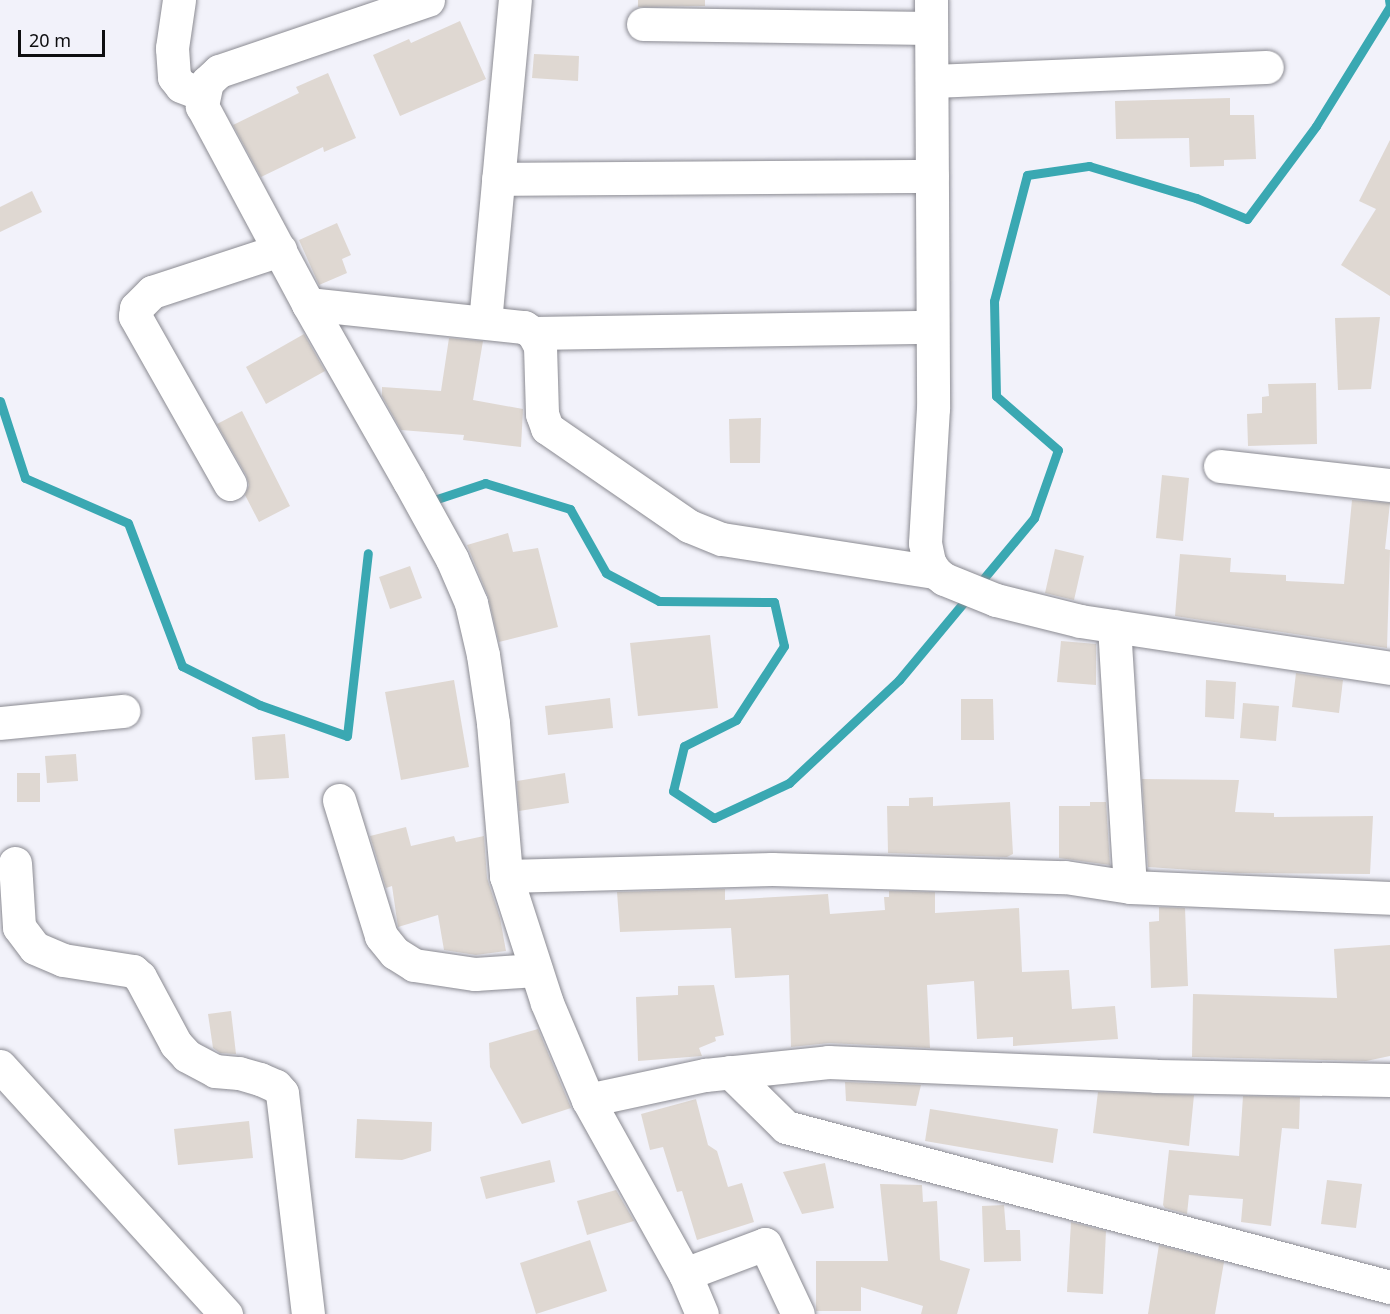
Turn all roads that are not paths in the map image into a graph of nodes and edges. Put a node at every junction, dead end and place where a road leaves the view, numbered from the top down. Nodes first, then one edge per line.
1 (179, 0) edge
2 (428, 0) edge
3 (515, 0) edge
4 (931, 14) edge
5 (643, 24) dead end
6 (1267, 67) dead end
7 (932, 81) junction
8 (202, 94) junction
9 (932, 176) junction
10 (498, 179) junction
11 (280, 250) junction
12 (309, 304) junction
13 (485, 322) junction
14 (933, 327) junction
15 (533, 333) junction
16 (1220, 466) dead end
17 (230, 484) dead end
18 (1390, 485) edge
19 (939, 576) junction
20 (1114, 626) junction
21 (1390, 668) edge
22 (123, 711) dead end
23 (0, 723) edge
24 (339, 800) dead end
25 (15, 863) dead end
26 (506, 876) junction
27 (1130, 887) junction
28 (1390, 898) edge
29 (536, 970) junction
30 (0, 1066) edge
31 (730, 1072) junction
32 (1390, 1080) edge
33 (588, 1100) junction
34 (685, 1274) junction
35 (1390, 1287) edge
36 (225, 1314) edge
37 (308, 1314) edge
38 (702, 1314) edge
39 (798, 1314) edge

1 - 8 street
2 - 8 street
3 - 10 street
4 - 5 street
4 - 7 street
6 - 7 street
7 - 9 street
8 - 11 street
9 - 10 street
9 - 14 street
10 - 13 street
11 - 12 street
11 - 17 street
12 - 13 street
12 - 26 street
13 - 15 street
14 - 15 street
14 - 19 street
15 - 19 street
16 - 18 street
19 - 20 street
20 - 21 street
20 - 27 street
22 - 23 street
24 - 29 street
25 - 37 street
26 - 27 street
26 - 29 street
27 - 28 street
29 - 33 street
30 - 36 street
31 - 32 street
31 - 33 street
31 - 35 street
33 - 34 street
34 - 38 street
34 - 39 street

